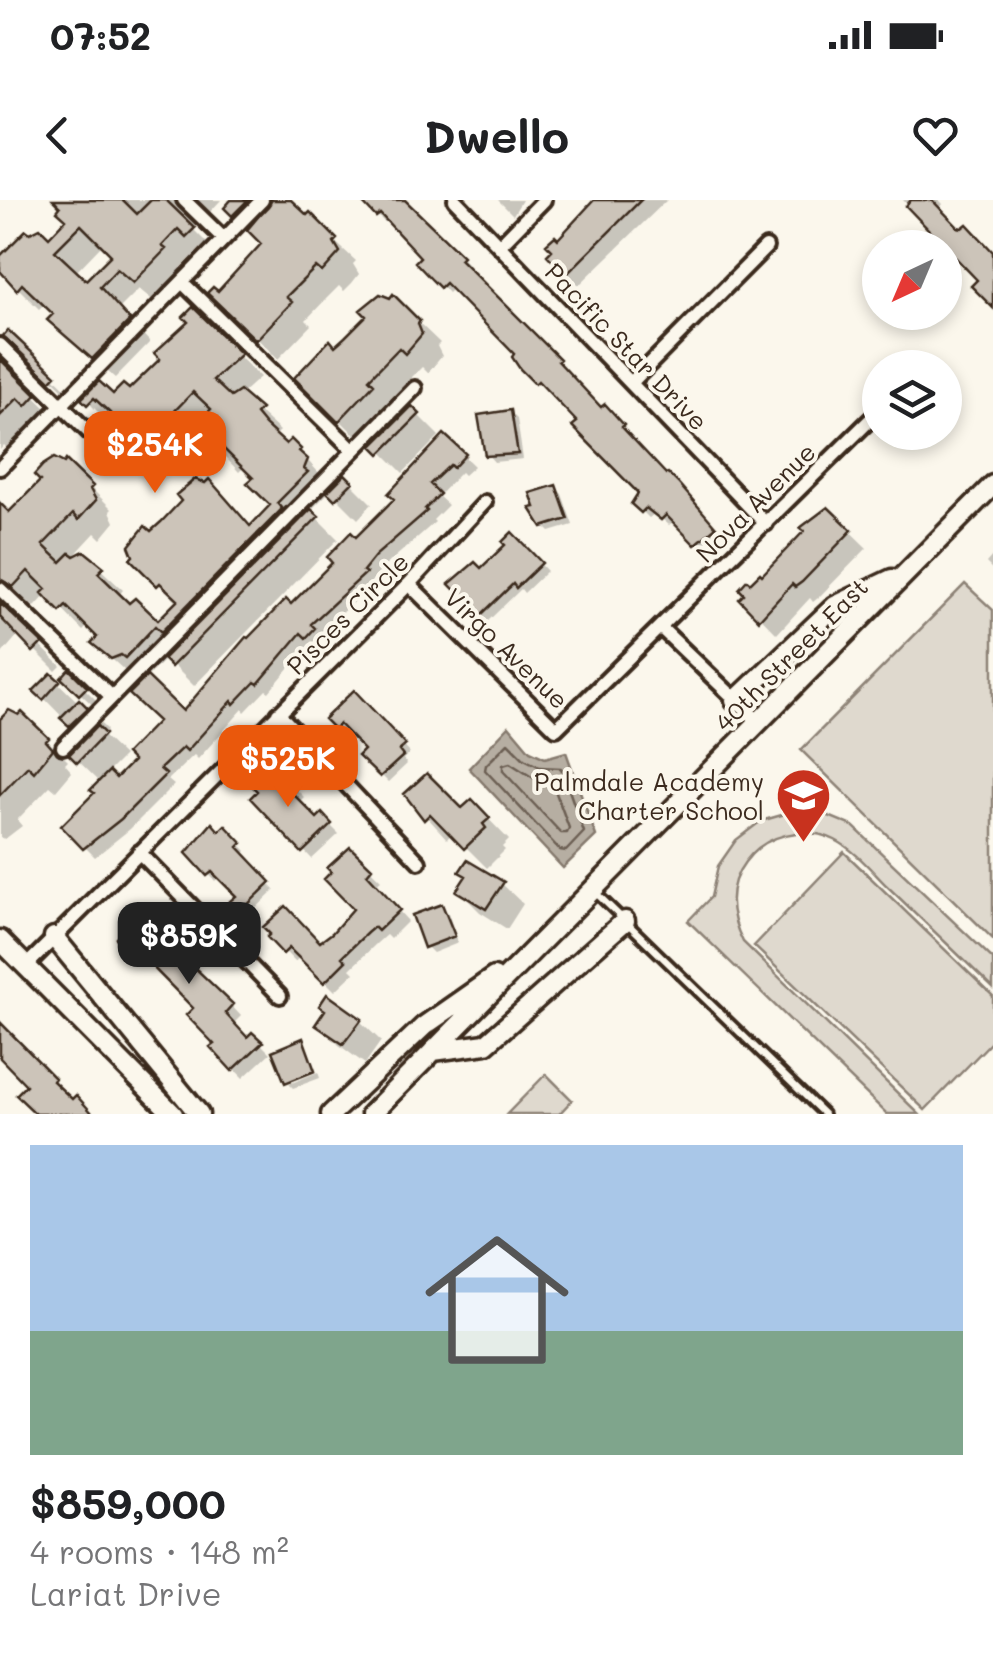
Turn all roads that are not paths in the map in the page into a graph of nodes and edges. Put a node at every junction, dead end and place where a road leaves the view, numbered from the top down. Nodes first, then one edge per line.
1 (184, 200) edge
2 (262, 200) edge
3 (456, 200) edge
4 (544, 200) edge
5 (224, 239) junction
6 (499, 246) junction
7 (766, 247) dead end
8 (182, 282) junction
9 (0, 345) edge
10 (630, 383) junction
11 (415, 388) dead end
12 (62, 405) junction
13 (862, 428) edge
14 (354, 450) junction
15 (112, 455) dead end
16 (0, 468) edge
17 (993, 485) edge
18 (485, 502) dead end
19 (766, 524) junction
20 (906, 572) junction
21 (409, 584) junction
22 (0, 588) edge
23 (660, 627) junction
24 (112, 698) junction
25 (736, 701) junction
26 (278, 713) junction
27 (759, 722) junction
28 (62, 747) dead end
29 (140, 852) junction
30 (419, 862) dead end
31 (593, 889) junction
32 (625, 921) junction
33 (54, 937) junction
34 (0, 940) edge
35 (532, 951) junction
36 (26, 966) junction
37 (280, 996) dead end
38 (432, 1051) junction
39 (173, 1114) edge
40 (199, 1114) edge
41 (331, 1114) edge
42 (371, 1114) edge
43 (824, 1114) edge

1 - 5 street
2 - 5 street
3 - 6 street, Pacific Star Drive
4 - 6 street
5 - 8 street
6 - 10 street, Pacific Star Drive
7 - 10 street
8 - 12 street
8 - 14 street
9 - 12 street
10 - 19 street, Pacific Star Drive
11 - 14 street
12 - 15 street
12 - 16 street
13 - 19 street, Nova Avenue
14 - 24 street
17 - 20 main road, 40th Street East
18 - 21 street, Pisces Circle
19 - 23 street, Nova Avenue
20 - 25 main road
20 - 27 main road, 40th Street East
21 - 23 street, Virgo Avenue
21 - 26 street, Pisces Circle
22 - 24 street
23 - 25 street
24 - 28 street
25 - 27 street
26 - 29 street, Pisces Circle
26 - 30 street
27 - 31 main road, 40th Street East
29 - 33 street, Pisces Circle
29 - 37 street
31 - 32 lane
31 - 35 main road, 40th Street East
32 - 38 main road
32 - 43 lane
33 - 36 street, Pisces Circle
33 - 40 main road
34 - 36 main road
35 - 38 main road, 40th Street East
35 - 41 main road
36 - 39 main road
38 - 42 main road, 40th Street East

